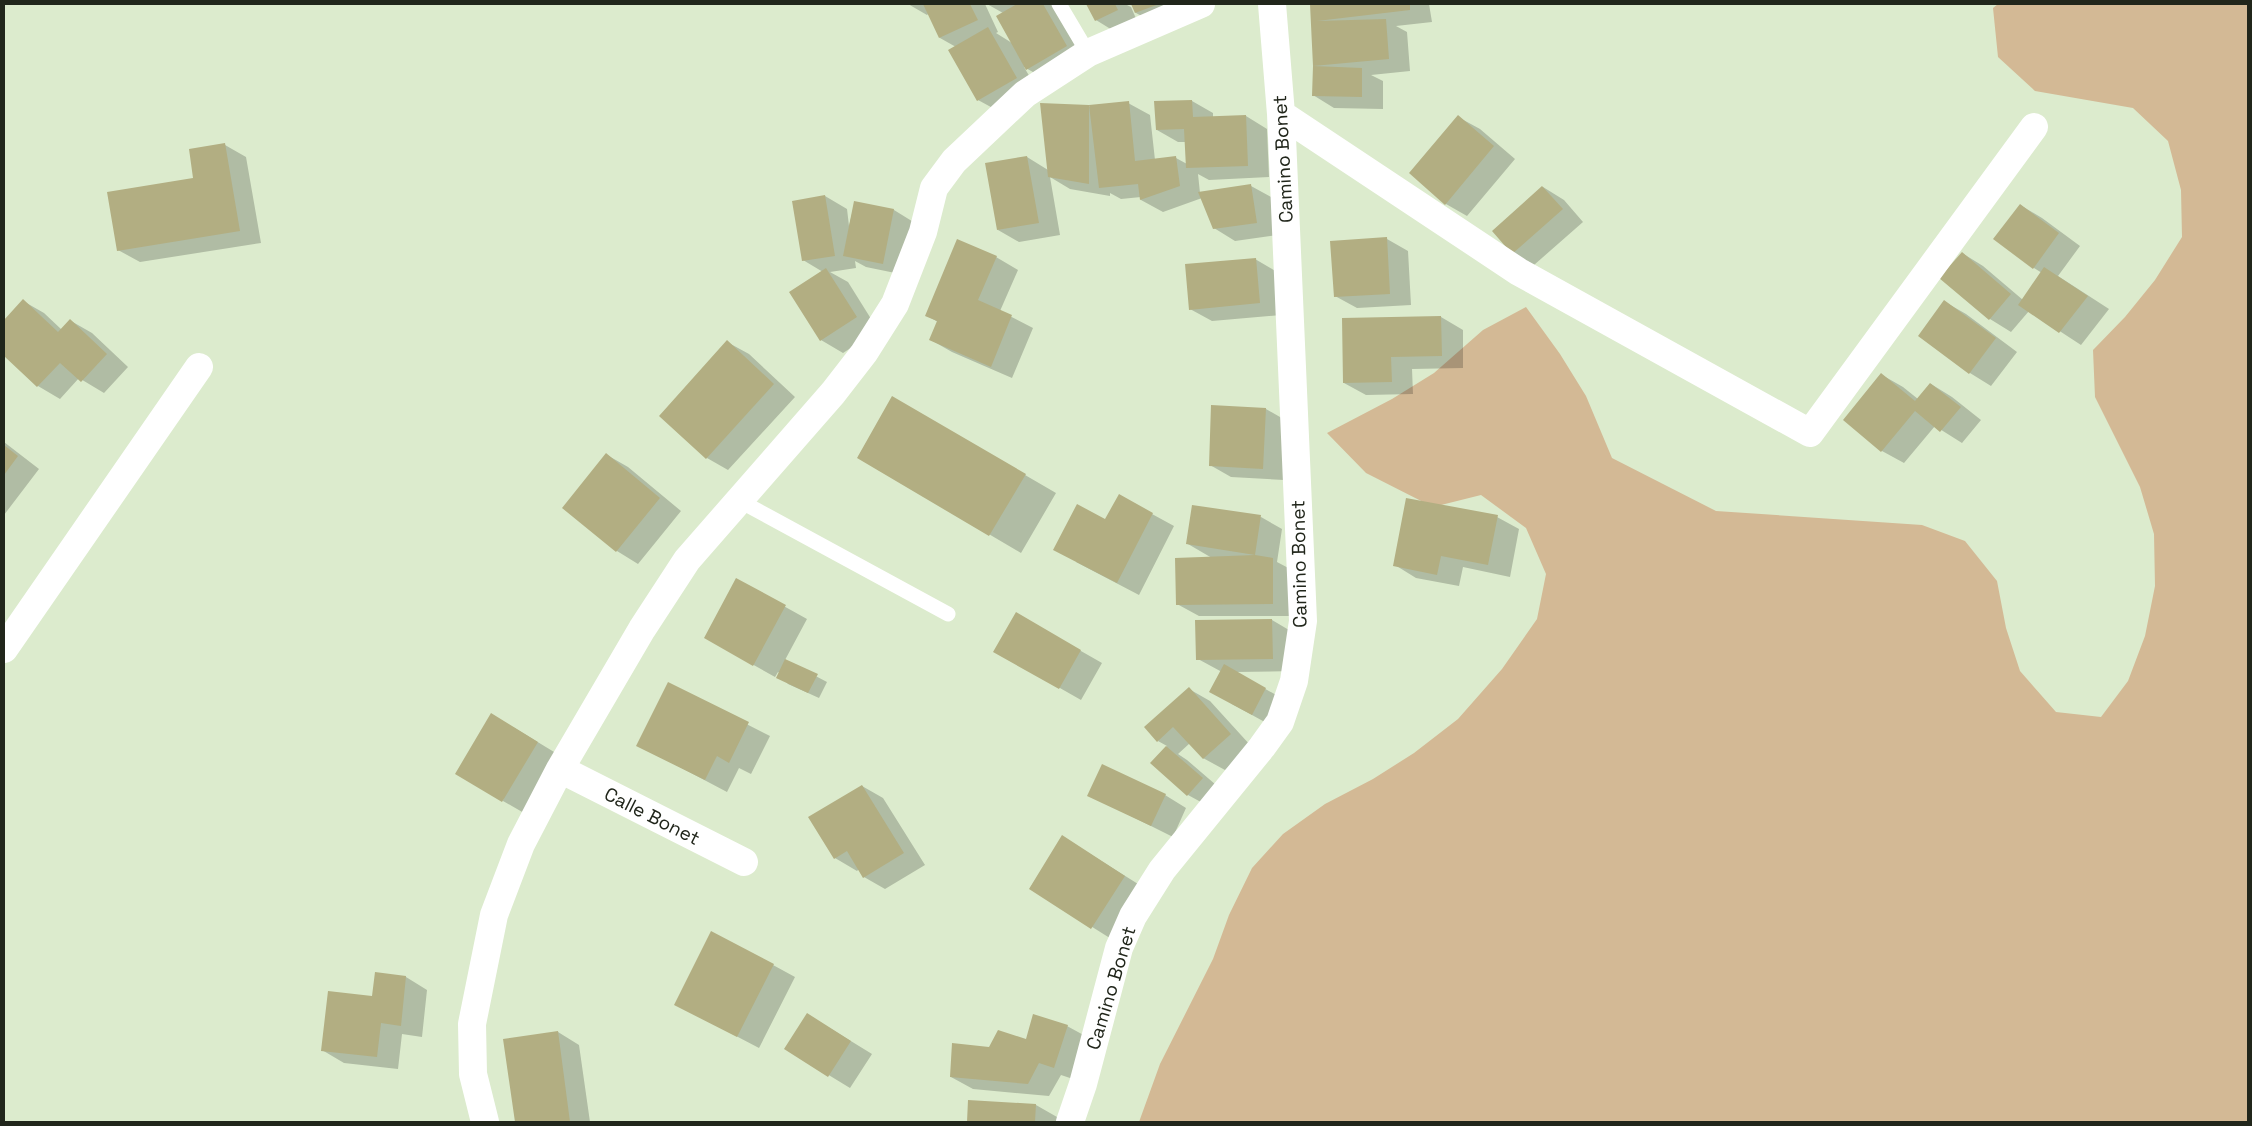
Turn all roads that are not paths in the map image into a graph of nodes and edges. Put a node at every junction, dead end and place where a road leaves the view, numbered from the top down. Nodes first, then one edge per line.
1 (1059, 4) edge
2 (1272, 4) edge
3 (1192, 5) edge
4 (1088, 54) junction
5 (1281, 114) junction
6 (2034, 127) dead end
7 (199, 367) dead end
8 (740, 501) junction
9 (948, 614) dead end
10 (4, 649) edge
11 (560, 769) junction
12 (744, 862) dead end
13 (486, 1122) edge
14 (1070, 1122) edge

1 - 4 lane
2 - 5 street, Camino Bonet
3 - 4 street
4 - 8 street
5 - 6 street
5 - 14 street, Camino Bonet
7 - 10 street
8 - 9 lane
8 - 11 street
11 - 12 street, Calle Bonet
11 - 13 street

